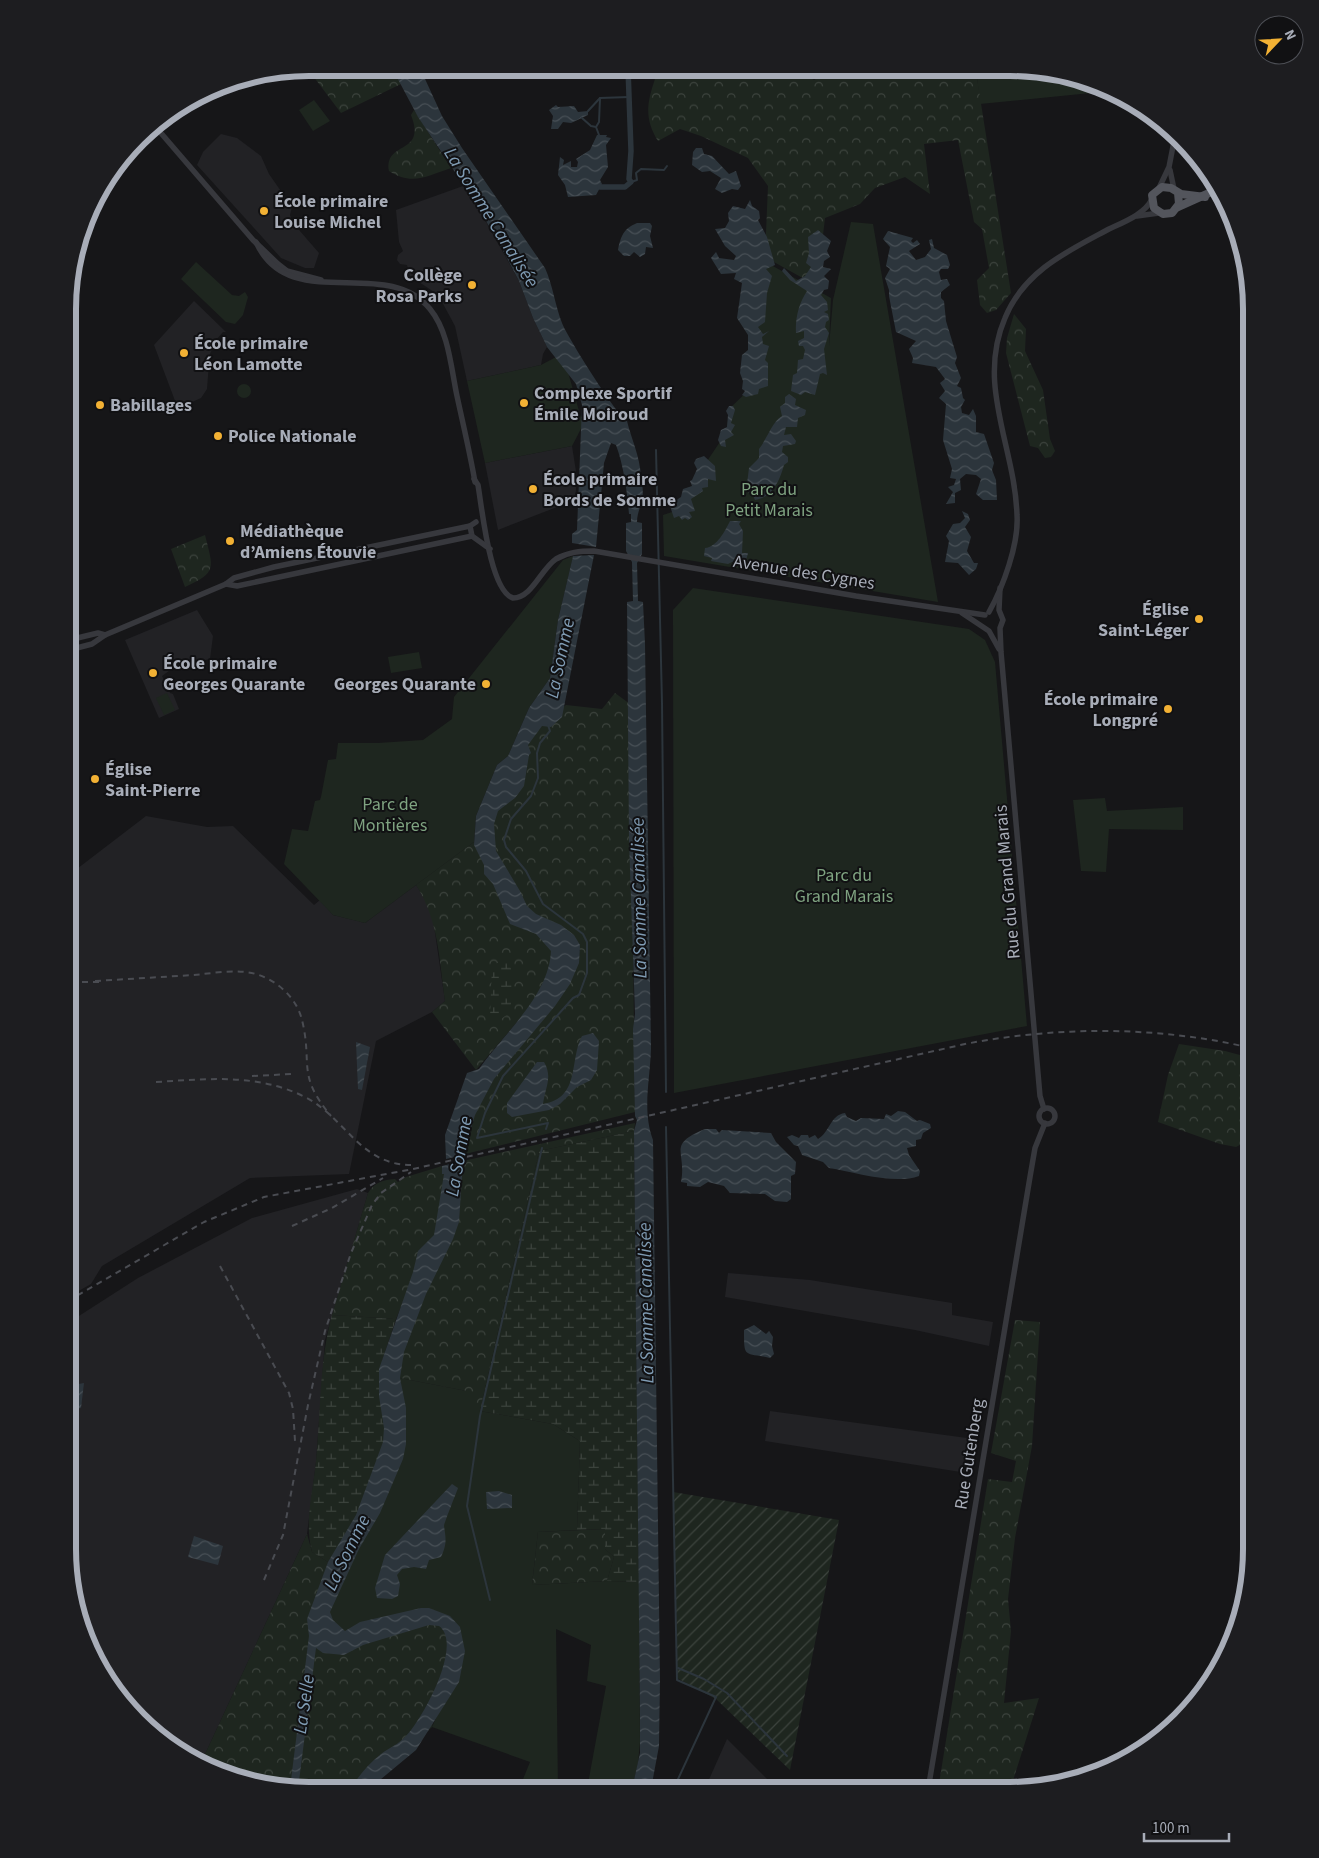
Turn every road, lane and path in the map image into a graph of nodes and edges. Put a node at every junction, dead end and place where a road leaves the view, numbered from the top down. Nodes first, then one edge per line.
1 (159, 131) edge
2 (1174, 145) edge
3 (1170, 167) junction
4 (1159, 188) junction
5 (1176, 191) junction
6 (1211, 193) edge
7 (1205, 196) junction
8 (1152, 199) junction
9 (1178, 207) junction
10 (1158, 213) junction
11 (1134, 217) junction
12 (474, 479) junction
13 (476, 522) junction
14 (484, 525) junction
15 (470, 526) junction
16 (486, 532) junction
17 (474, 537) junction
18 (490, 549) junction
19 (226, 584) junction
20 (1000, 588) junction
21 (960, 612) junction
22 (987, 614) junction
23 (1000, 615) junction
24 (984, 626) junction
25 (1000, 628) junction
26 (989, 631) junction
27 (105, 635) junction
28 (76, 638) edge
29 (76, 648) edge
30 (1001, 652) junction
31 (1044, 1109) junction
32 (1045, 1123) junction
33 (929, 1782) edge

1 - 12 street
2 - 3 street
3 - 4 street
3 - 5 street
4 - 5 main road
4 - 8 main road
5 - 7 main road
5 - 9 main road
6 - 7 main road
7 - 9 main road
8 - 10 main road
8 - 11 street
9 - 10 main road
10 - 11 street
11 - 20 street
12 - 13 street
12 - 14 street
13 - 14 street
13 - 15 street
14 - 16 street
15 - 17 street
15 - 19 street
16 - 17 street
16 - 18 street
17 - 18 street
17 - 19 street
18 - 21 street, Avenue des Cygnes
19 - 27 street
20 - 22 street
20 - 23 street
21 - 22 street, Avenue des Cygnes
21 - 24 street, Avenue des Cygnes
22 - 23 street
22 - 24 street
23 - 25 street
24 - 26 street
25 - 26 street
25 - 30 street, Rue du Grand Marais
26 - 30 street, Rue du Grand Marais
27 - 28 street
27 - 29 street
30 - 31 street, Rue du Grand Marais
31 - 32 street
31 - 32 street
32 - 33 street, Rue Gutenberg

